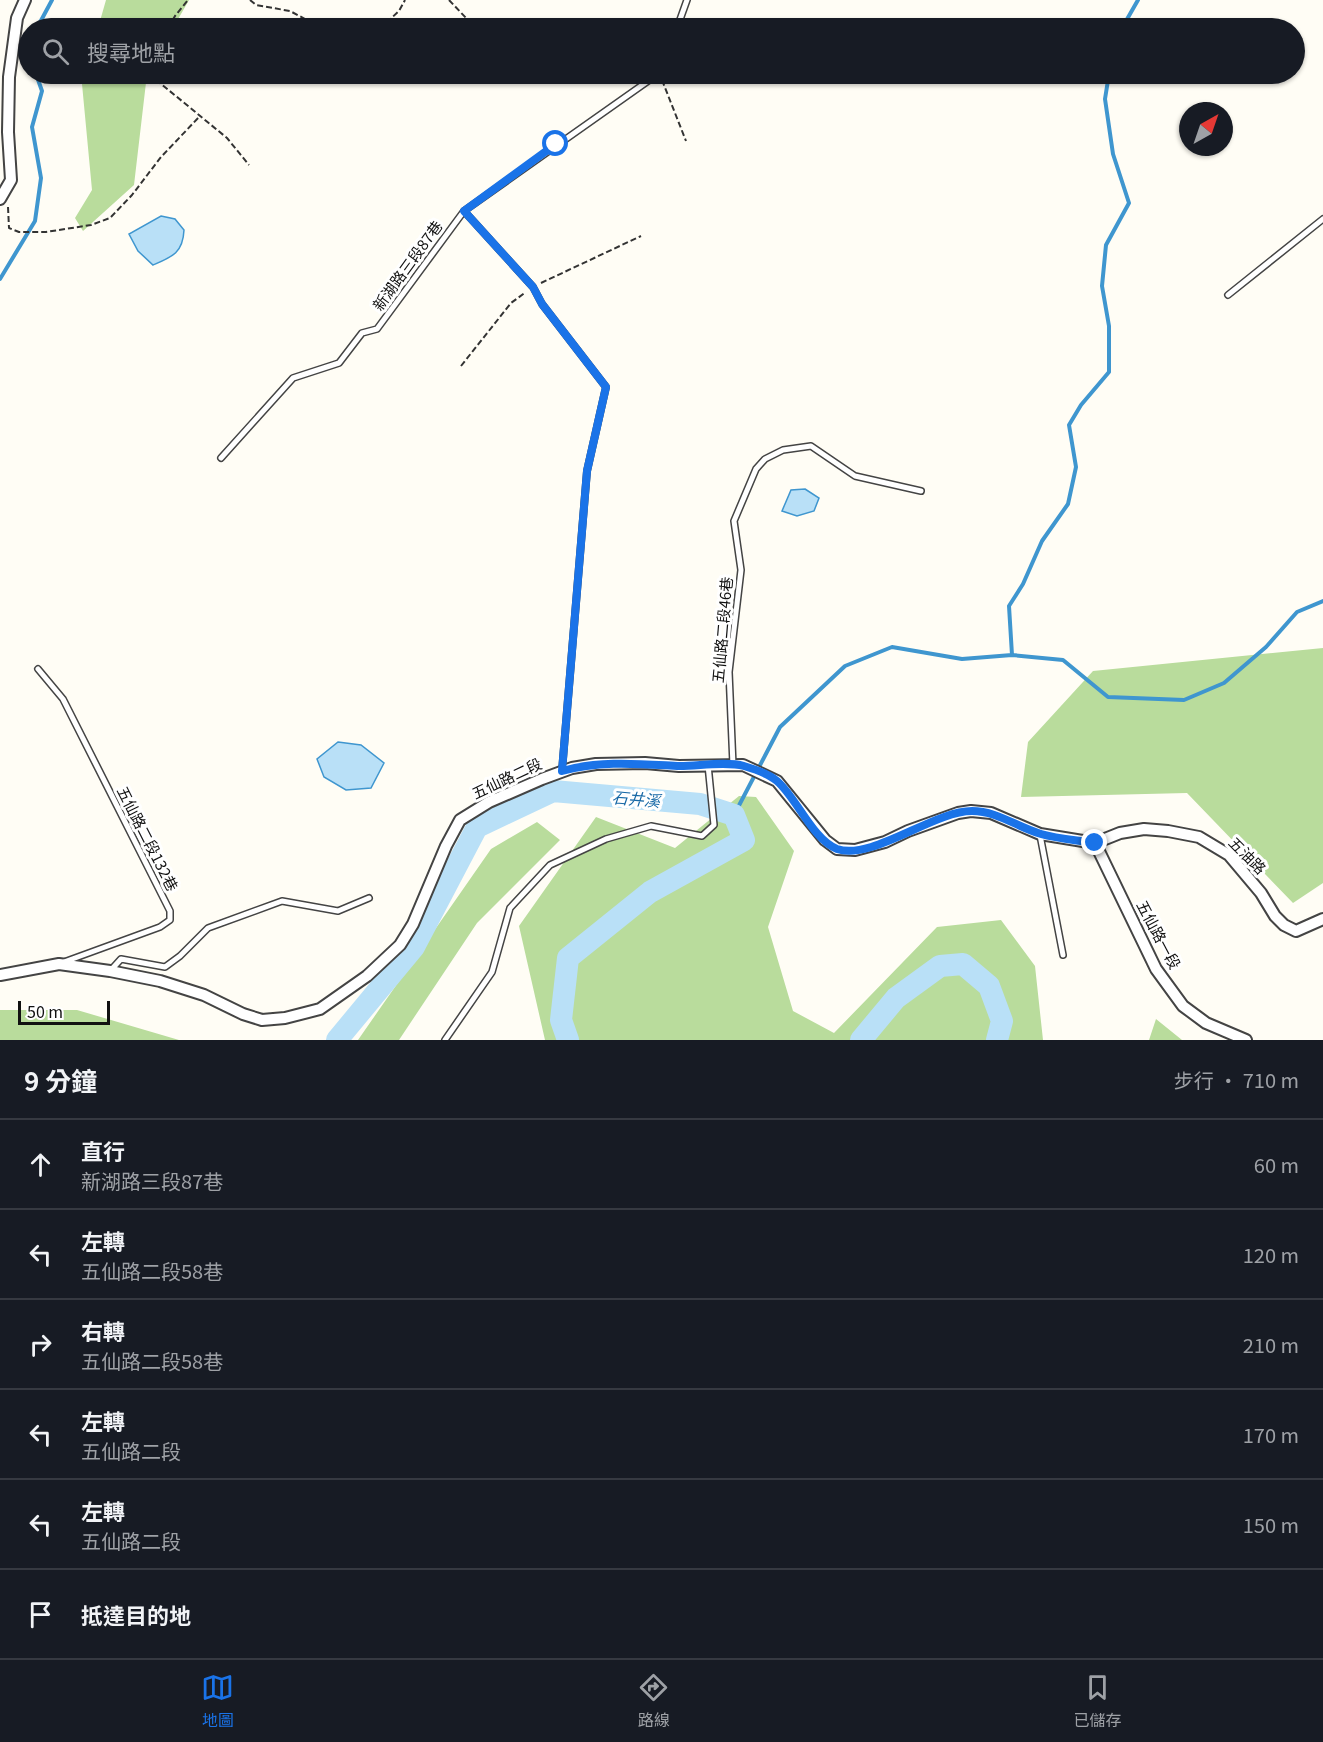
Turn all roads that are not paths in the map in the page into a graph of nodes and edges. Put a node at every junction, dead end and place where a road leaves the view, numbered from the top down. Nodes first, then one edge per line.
1 (25, 0) edge
2 (687, 0) edge
3 (680, 18) edge
4 (644, 84) edge
5 (0, 199) edge
6 (464, 211) junction
7 (1323, 219) edge
8 (1228, 295) dead end
9 (221, 458) dead end
10 (921, 491) dead end
11 (38, 669) dead end
12 (738, 765) junction
13 (708, 766) junction
14 (562, 771) junction
15 (1040, 834) junction
16 (1095, 843) junction
17 (369, 898) dead end
18 (1323, 919) edge
19 (1063, 955) dead end
20 (59, 964) junction
21 (110, 971) junction
22 (0, 975) edge
23 (446, 1040) edge
24 (1246, 1040) edge

1 - 5 street
2 - 3 lane
4 - 6 lane, 新湖路三段87巷
6 - 9 lane, 新湖路三段87巷
6 - 14 lane
7 - 8 lane
10 - 12 lane, 五仙路二段46巷
11 - 20 lane, 五仙路二段132巷
12 - 13 street, 五仙路二段
12 - 15 street, 五仙路二段
13 - 14 street, 五仙路二段
13 - 23 lane
14 - 21 street, 五仙路二段
15 - 16 street, 五仙路二段
15 - 19 lane
16 - 18 street, 五油路
16 - 24 street, 五仙路一段
17 - 21 lane
20 - 21 street, 五仙路二段
20 - 22 street, 五仙路二段

